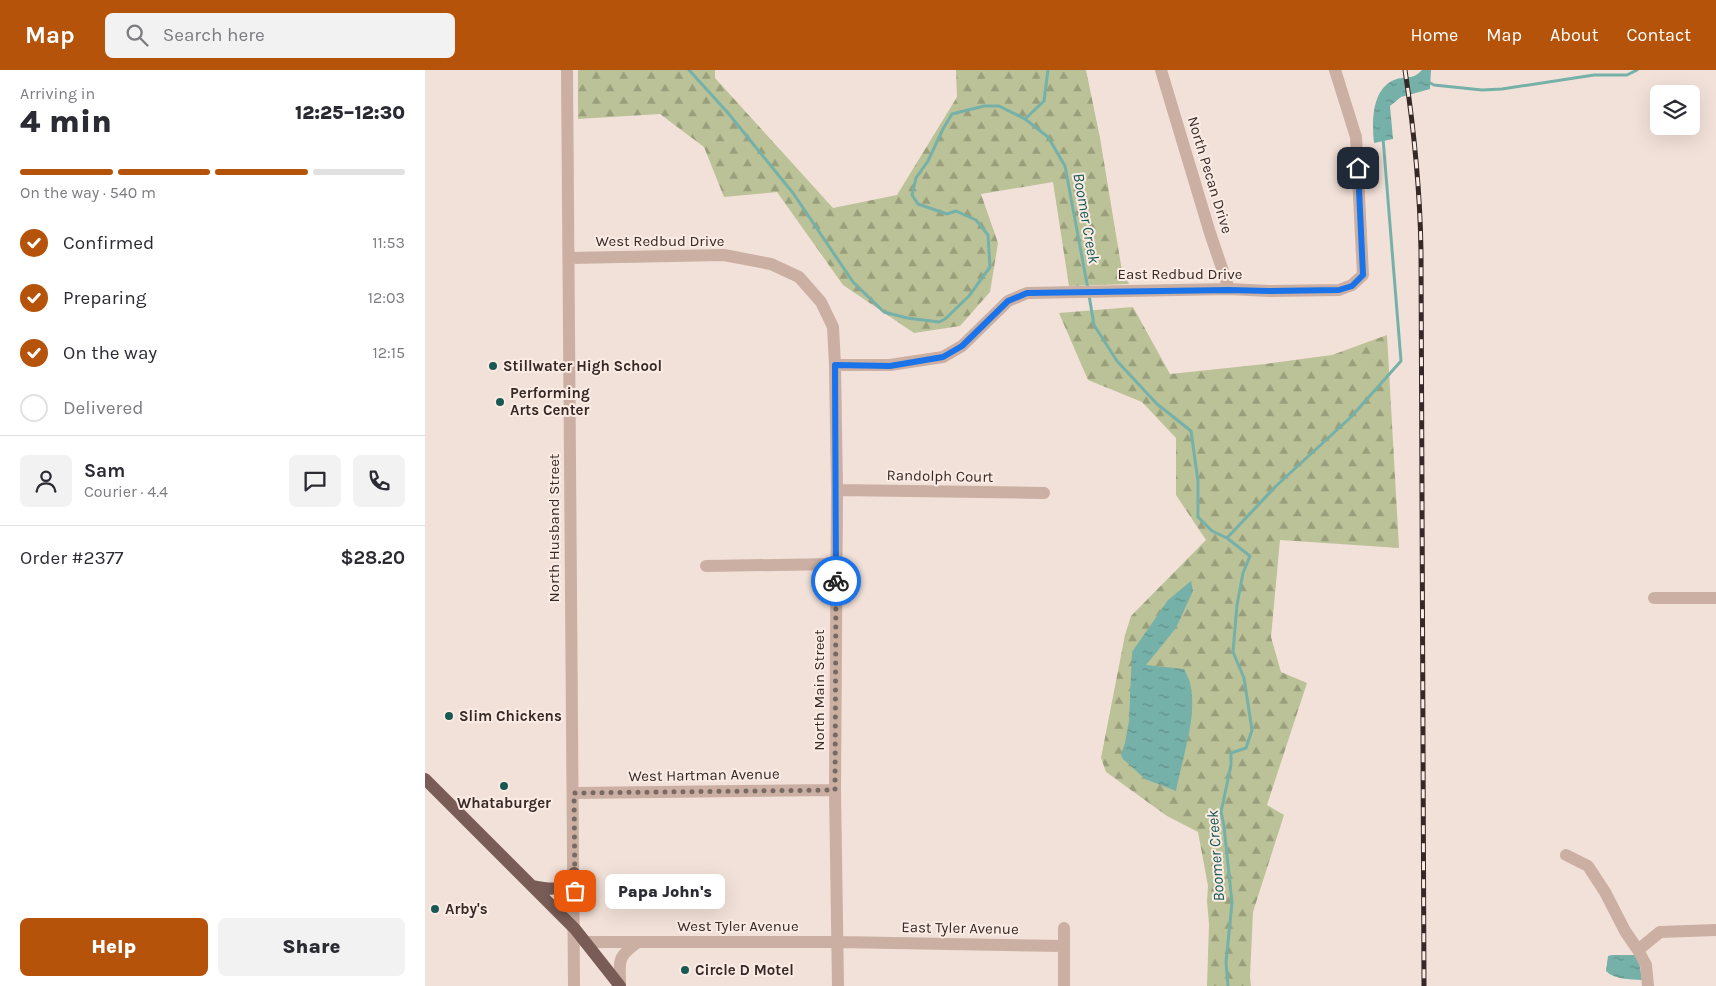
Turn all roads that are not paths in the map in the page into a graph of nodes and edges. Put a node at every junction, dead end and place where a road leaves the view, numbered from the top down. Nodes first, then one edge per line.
1 (567, 70) edge
2 (1161, 70) edge
3 (1335, 70) edge
4 (569, 258) junction
5 (1229, 290) junction
6 (835, 365) junction
7 (837, 490) junction
8 (1044, 493) dead end
9 (836, 564) junction
10 (706, 566) dead end
11 (1654, 598) dead end
12 (1716, 598) edge
13 (425, 779) edge
14 (835, 790) junction
15 (574, 793) junction
16 (1566, 855) dead end
17 (574, 873) junction
18 (533, 886) junction
19 (1064, 928) dead end
20 (575, 929) junction
21 (1716, 930) edge
22 (585, 942) junction
23 (638, 942) junction
24 (838, 942) junction
25 (1063, 946) junction
26 (1638, 950) junction
27 (574, 986) edge
28 (620, 986) edge
29 (838, 986) edge
30 (1064, 986) edge
31 (1648, 986) edge

1 - 4 street, North Husband Street
2 - 5 street, North Pecan Drive
3 - 5 street, East Redbud Drive
4 - 6 street, West Redbud Drive
4 - 15 street, North Husband Street
5 - 6 street, East Redbud Drive
6 - 7 street, North Main Street
7 - 8 street, Randolph Court
7 - 9 street, North Main Street
9 - 10 street
9 - 14 street, North Main Street
11 - 12 street
13 - 18 main road
14 - 15 street, West Hartman Avenue
14 - 24 street, North Main Street
15 - 17 street, North Husband Street
16 - 26 street
17 - 18 main road
17 - 20 street, North Husband Street
18 - 20 main road
19 - 25 street
20 - 22 main road
20 - 27 street, North Husband Street
21 - 26 street
22 - 23 street, West Tyler Avenue
22 - 28 main road
23 - 24 street, West Tyler Avenue
23 - 28 street
24 - 25 street, East Tyler Avenue
24 - 29 street, North Main Street
25 - 30 street
26 - 31 street

